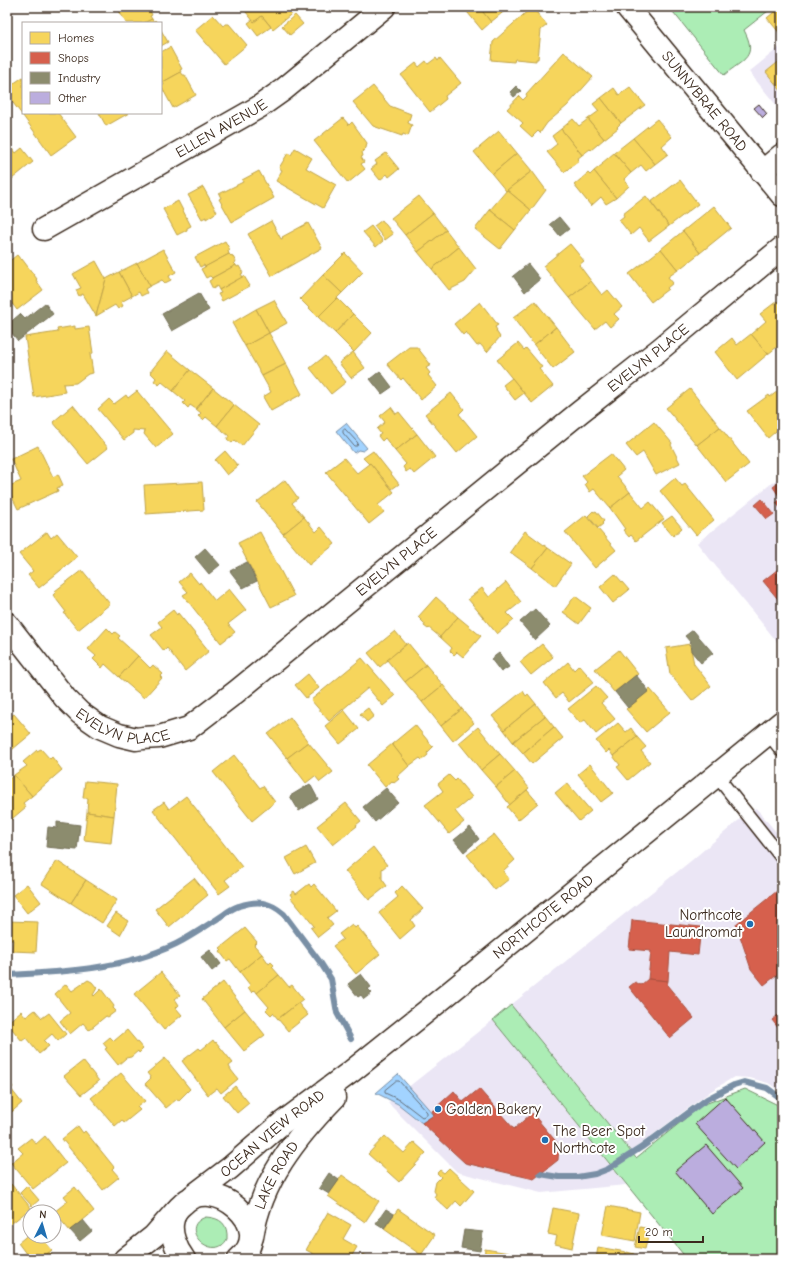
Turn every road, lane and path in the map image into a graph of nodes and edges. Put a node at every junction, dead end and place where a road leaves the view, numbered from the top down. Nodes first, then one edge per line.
1 (384, 7) edge
2 (627, 7) edge
3 (782, 155) edge
4 (762, 172) junction
5 (782, 196) edge
6 (44, 229) dead end
7 (782, 248) edge
8 (7, 624) edge
9 (775, 728) edge
10 (782, 751) edge
11 (716, 775) junction
12 (782, 858) edge
13 (352, 1071) junction
14 (313, 1119) joint
15 (186, 1202) junction
16 (246, 1251) edge
17 (125, 1259) edge
18 (184, 1259) edge

1 - 6 street, ELLEN AVENUE
2 - 4 street, SUNNYBRAE ROAD
3 - 4 street
4 - 5 street, SUNNYBRAE ROAD
7 - 8 street, EVELYN PLACE
9 - 10 lane
9 - 11 street, NORTHCOTE ROAD
11 - 12 lane
11 - 13 street, NORTHCOTE ROAD
13 - 14 street, NORTHCOTE ROAD
13 - 15 street, OCEAN VIEW ROAD
14 - 16 street, LAKE ROAD
15 - 16 street
15 - 17 street, OCEAN VIEW ROAD
15 - 18 street

